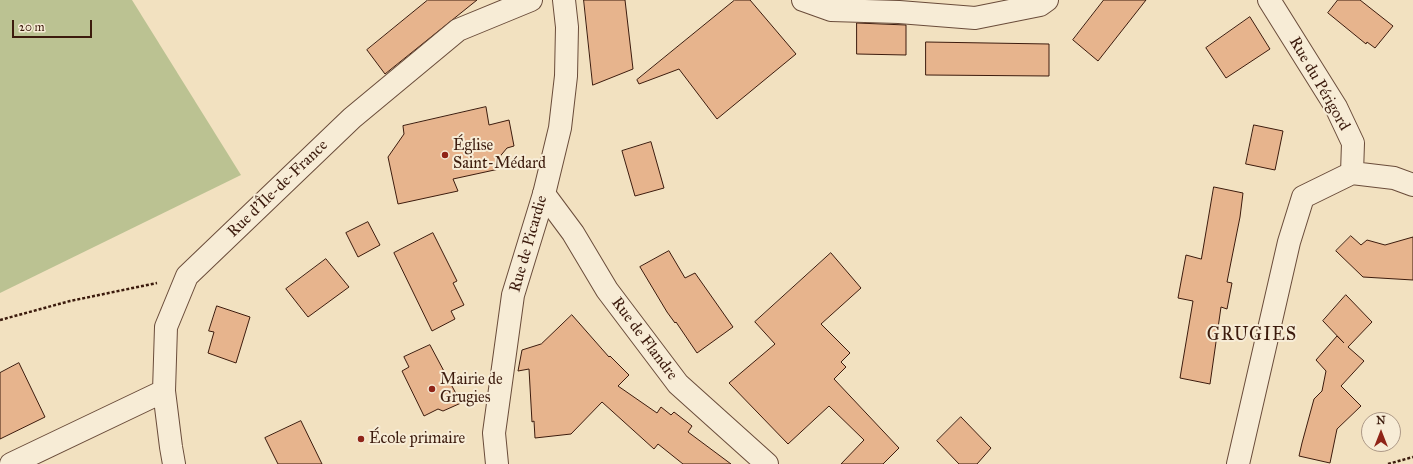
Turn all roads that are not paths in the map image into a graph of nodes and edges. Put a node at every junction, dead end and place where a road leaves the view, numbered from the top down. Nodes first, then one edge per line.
1 (531, 0) edge
2 (564, 0) edge
3 (803, 0) edge
4 (1047, 0) edge
5 (1269, 0) edge
6 (1352, 173) junction
7 (1413, 185) edge
8 (544, 194) junction
9 (164, 391) junction
10 (11, 464) edge
11 (174, 464) edge
12 (497, 464) edge
13 (767, 464) edge
14 (1238, 464) edge

1 - 9 street, Rue d'Île-de-France
2 - 8 street, Rue de Picardie
3 - 4 street
5 - 6 street, Rue du Périgord
6 - 7 street
6 - 14 street
8 - 12 street, Rue de Picardie
8 - 13 street, Rue de Flandre
9 - 10 street
9 - 11 street, Rue d'Île-de-France

